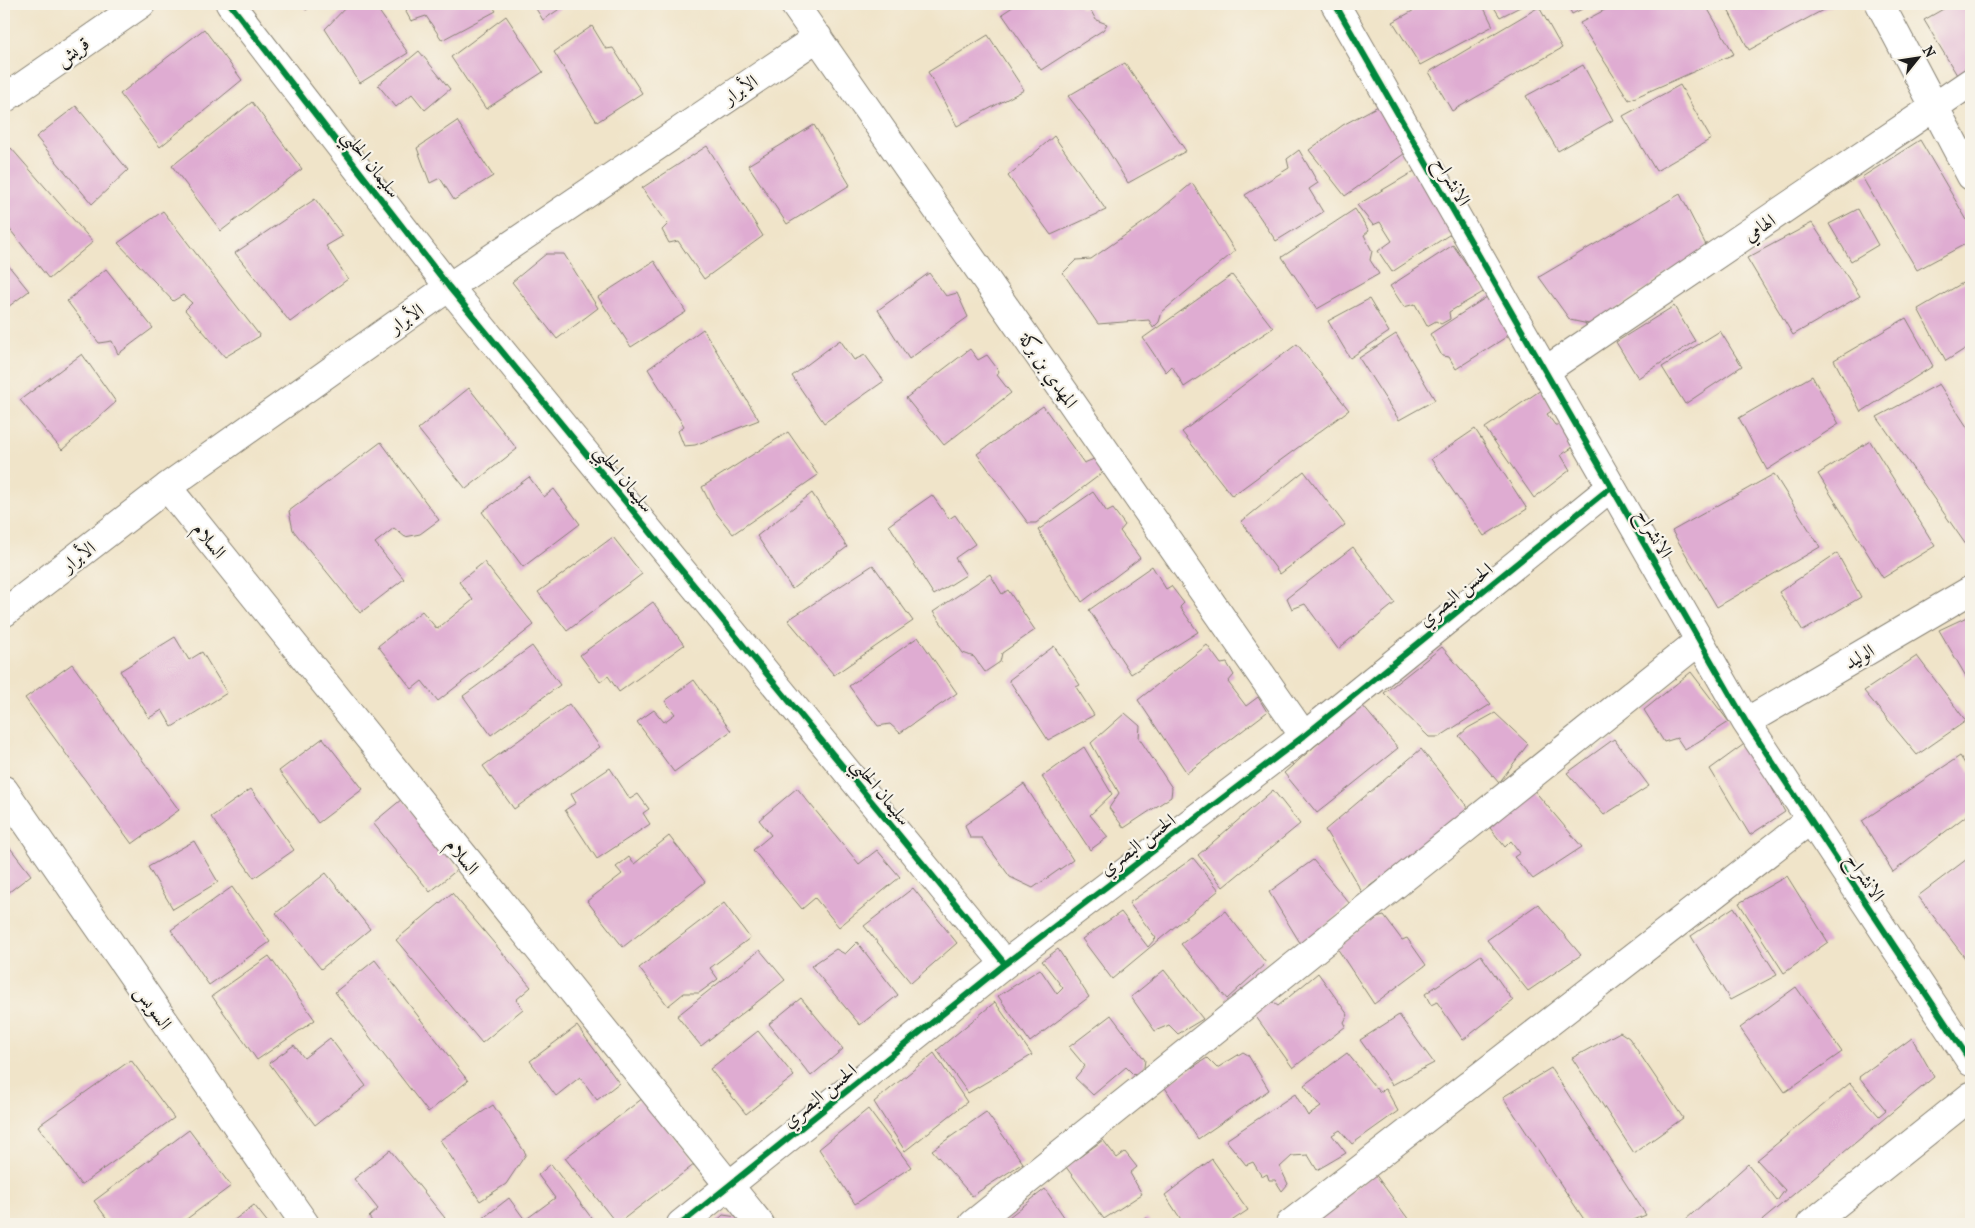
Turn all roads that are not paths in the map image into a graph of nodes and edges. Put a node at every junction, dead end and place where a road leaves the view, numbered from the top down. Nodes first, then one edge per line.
1 (141, 4) edge
2 (230, 4) edge
3 (794, 4) edge
4 (1335, 4) edge
5 (1880, 4) edge
6 (818, 37) junction
7 (1971, 82) edge
8 (4, 99) edge
9 (1937, 108) junction
10 (1971, 176) edge
11 (449, 287) junction
12 (1545, 371) junction
13 (167, 487) junction
14 (1611, 487) junction
15 (1971, 590) edge
16 (4, 613) edge
17 (1699, 641) junction
18 (1746, 722) junction
19 (1304, 736) junction
20 (4, 790) edge
21 (1810, 820) junction
22 (1005, 964) junction
23 (1971, 1062) edge
24 (1971, 1096) edge
25 (730, 1187) junction
26 (305, 1224) edge
27 (681, 1224) edge
28 (760, 1224) edge
29 (972, 1224) edge
30 (1290, 1224) edge
31 (1810, 1224) edge

1 - 8 street, قريش
2 - 11 street, سليمان الحلبي
3 - 6 street, المهدي بن بركة
4 - 12 street, الانشراح
5 - 9 street
6 - 11 street, الأبرار
6 - 19 street, المهدي بن بركة
7 - 9 street, الهامي
9 - 10 street
9 - 12 street, الهامي
11 - 13 street, الأبرار
11 - 22 street, سليمان الحلبي
12 - 14 street, الانشراح
13 - 16 street, الأبرار
13 - 25 street, السلام
14 - 17 street, الانشراح
14 - 19 street, الحسن البصري
15 - 18 street, الوليد
17 - 18 street, الانشراح
17 - 29 street
18 - 21 street, الانشراح
19 - 22 street, الحسن البصري
20 - 26 street, السويس
21 - 23 street, الانشراح
21 - 30 street
22 - 25 street, الحسن البصري
24 - 31 street
25 - 27 street, الحسن البصري
25 - 28 street, السلام

